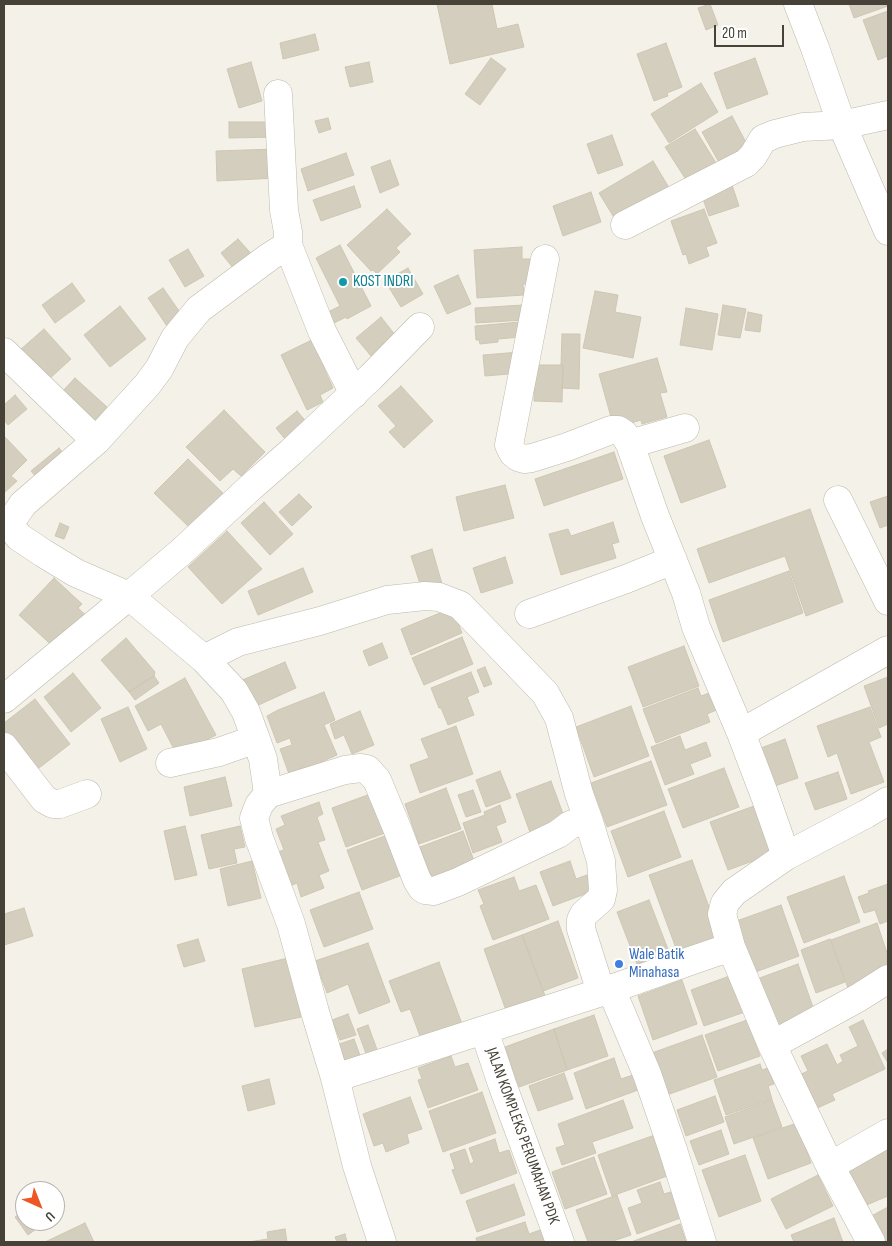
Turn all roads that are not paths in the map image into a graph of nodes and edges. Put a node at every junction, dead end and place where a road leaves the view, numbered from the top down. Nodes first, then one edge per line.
1 (798, 4) edge
2 (278, 94) dead end
3 (888, 115) edge
4 (842, 125) junction
5 (624, 225) dead end
6 (888, 231) edge
7 (288, 245) junction
8 (545, 260) dead end
9 (420, 327) dead end
10 (4, 352) edge
11 (354, 394) junction
12 (686, 428) dead end
13 (96, 441) junction
14 (630, 444) junction
15 (838, 500) dead end
16 (673, 560) junction
17 (129, 596) junction
18 (888, 601) edge
19 (529, 614) dead end
20 (888, 650) edge
21 (204, 659) junction
22 (4, 699) edge
23 (740, 733) junction
24 (256, 739) junction
25 (4, 747) edge
26 (170, 763) dead end
27 (87, 794) dead end
28 (268, 794) junction
29 (888, 800) edge
30 (588, 819) junction
31 (786, 856) junction
32 (731, 947) junction
33 (888, 979) edge
34 (606, 991) junction
35 (484, 1030) junction
36 (772, 1045) junction
37 (335, 1078) junction
38 (888, 1133) edge
39 (830, 1166) junction
40 (382, 1242) edge
41 (560, 1242) edge
42 (702, 1242) edge
43 (871, 1242) edge

1 - 4 street
2 - 7 street
3 - 4 street
4 - 5 street
4 - 6 street
7 - 11 street
7 - 13 street
8 - 14 street
9 - 11 street
10 - 13 street
11 - 17 street
12 - 14 street
13 - 17 street
14 - 16 street
15 - 18 street
16 - 19 street
16 - 23 street
17 - 21 street
17 - 22 street
20 - 23 street
21 - 24 street
21 - 30 street
23 - 31 street
24 - 26 street
24 - 28 street
25 - 27 street
28 - 30 street
28 - 37 street
29 - 31 street
30 - 34 street
31 - 32 street
32 - 34 street
32 - 36 street
33 - 36 street
34 - 35 street
34 - 42 street
35 - 37 street
35 - 41 street, JALAN KOMPLEKS PERUMAHAN PDK
36 - 39 street
37 - 40 street
38 - 39 street
39 - 43 street

